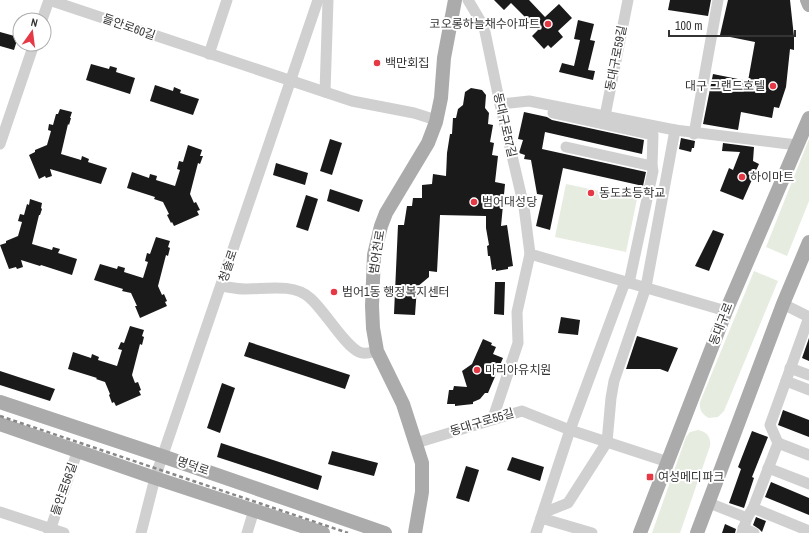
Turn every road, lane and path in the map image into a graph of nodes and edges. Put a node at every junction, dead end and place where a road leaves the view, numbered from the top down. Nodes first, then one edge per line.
1 (49, 0) edge
2 (227, 0) edge
3 (318, 0) edge
4 (328, 0) edge
5 (455, 0) edge
6 (468, 0) edge
7 (628, 0) edge
8 (718, 0) edge
9 (807, 0) edge
10 (809, 5) edge
11 (45, 12) edge
12 (31, 52) edge
13 (209, 54) junction
14 (291, 81) junction
15 (325, 92) junction
16 (500, 104) junction
17 (553, 113) dead end
18 (602, 118) junction
19 (809, 118) edge
20 (436, 120) junction
21 (675, 130) junction
22 (694, 134) junction
23 (0, 144) edge
24 (797, 145) junction
25 (566, 146) dead end
26 (652, 166) junction
27 (809, 242) edge
28 (530, 254) junction
29 (627, 282) junction
30 (221, 286) junction
31 (646, 287) junction
32 (783, 304) junction
33 (726, 311) junction
34 (809, 317) edge
35 (806, 337) edge
36 (377, 350) junction
37 (790, 368) junction
38 (809, 375) edge
39 (786, 381) junction
40 (809, 390) edge
41 (0, 402) edge
42 (494, 418) junction
43 (0, 424) edge
44 (570, 430) junction
45 (607, 442) junction
46 (416, 443) junction
47 (778, 443) junction
48 (78, 450) junction
49 (809, 455) edge
50 (162, 456) junction
51 (668, 462) junction
52 (768, 468) junction
53 (155, 478) junction
54 (809, 484) edge
55 (709, 502) junction
56 (753, 508) junction
57 (254, 510) junction
58 (0, 512) edge
59 (542, 515) junction
60 (744, 526) edge
61 (50, 531) edge
62 (809, 531) edge
63 (64, 533) edge
64 (141, 533) edge
65 (247, 533) edge
66 (323, 533) edge
67 (385, 533) edge
68 (415, 533) edge
69 (536, 533) edge
70 (592, 533) edge
71 (640, 533) edge
72 (697, 533) edge
73 (754, 533) edge

1 - 11 street
1 - 13 street, 들안로60길
2 - 13 street
3 - 14 street, 청솔로
4 - 15 street
5 - 20 main road, 범어천로
6 - 16 street, 동대구로57길
7 - 18 street, 동대구로59길
8 - 22 street
9 - 10 main road
12 - 23 street
13 - 14 street, 들안로60길
14 - 15 street, 들안로60길
14 - 30 street, 청솔로
15 - 20 street, 들안로60길
16 - 18 street
16 - 28 street, 동대구로57길
17 - 18 street
18 - 21 street
18 - 26 street
19 - 24 main road, 동대구로
20 - 36 main road, 범어천로
21 - 22 street
21 - 31 street
22 - 24 street
24 - 33 main road, 동대구로
25 - 26 street
26 - 29 street
27 - 32 main road
28 - 29 street
28 - 42 street, 동대구로57길
29 - 31 street
29 - 44 street
30 - 36 street
30 - 50 street, 청솔로
31 - 33 street
31 - 45 street
32 - 34 street
32 - 55 main road
33 - 51 main road, 동대구로
34 - 35 street
35 - 37 street
36 - 46 main road, 범어천로
37 - 38 street
37 - 39 street
39 - 40 street
39 - 47 street
41 - 50 main road, 명덕로
42 - 44 street, 동대구로55길
42 - 46 street, 동대구로55길
43 - 48 main road, 명덕로
44 - 45 street, 동대구로55길
44 - 59 street
45 - 51 street, 동대구로55길
45 - 59 street
46 - 68 main road, 범어천로
47 - 49 street
47 - 52 street
48 - 53 main road, 명덕로
48 - 61 street, 들안로56길
50 - 53 street, 청솔로
50 - 67 main road, 명덕로
51 - 71 main road, 동대구로
52 - 54 street
52 - 56 street
53 - 57 main road, 명덕로
53 - 64 street, 청솔로
55 - 60 street
55 - 72 main road
56 - 60 street
56 - 62 street
57 - 65 street
57 - 66 main road, 명덕로
58 - 61 street, 들안로56길
59 - 69 street
59 - 70 street
60 - 73 street
61 - 63 street, 들안로56길

